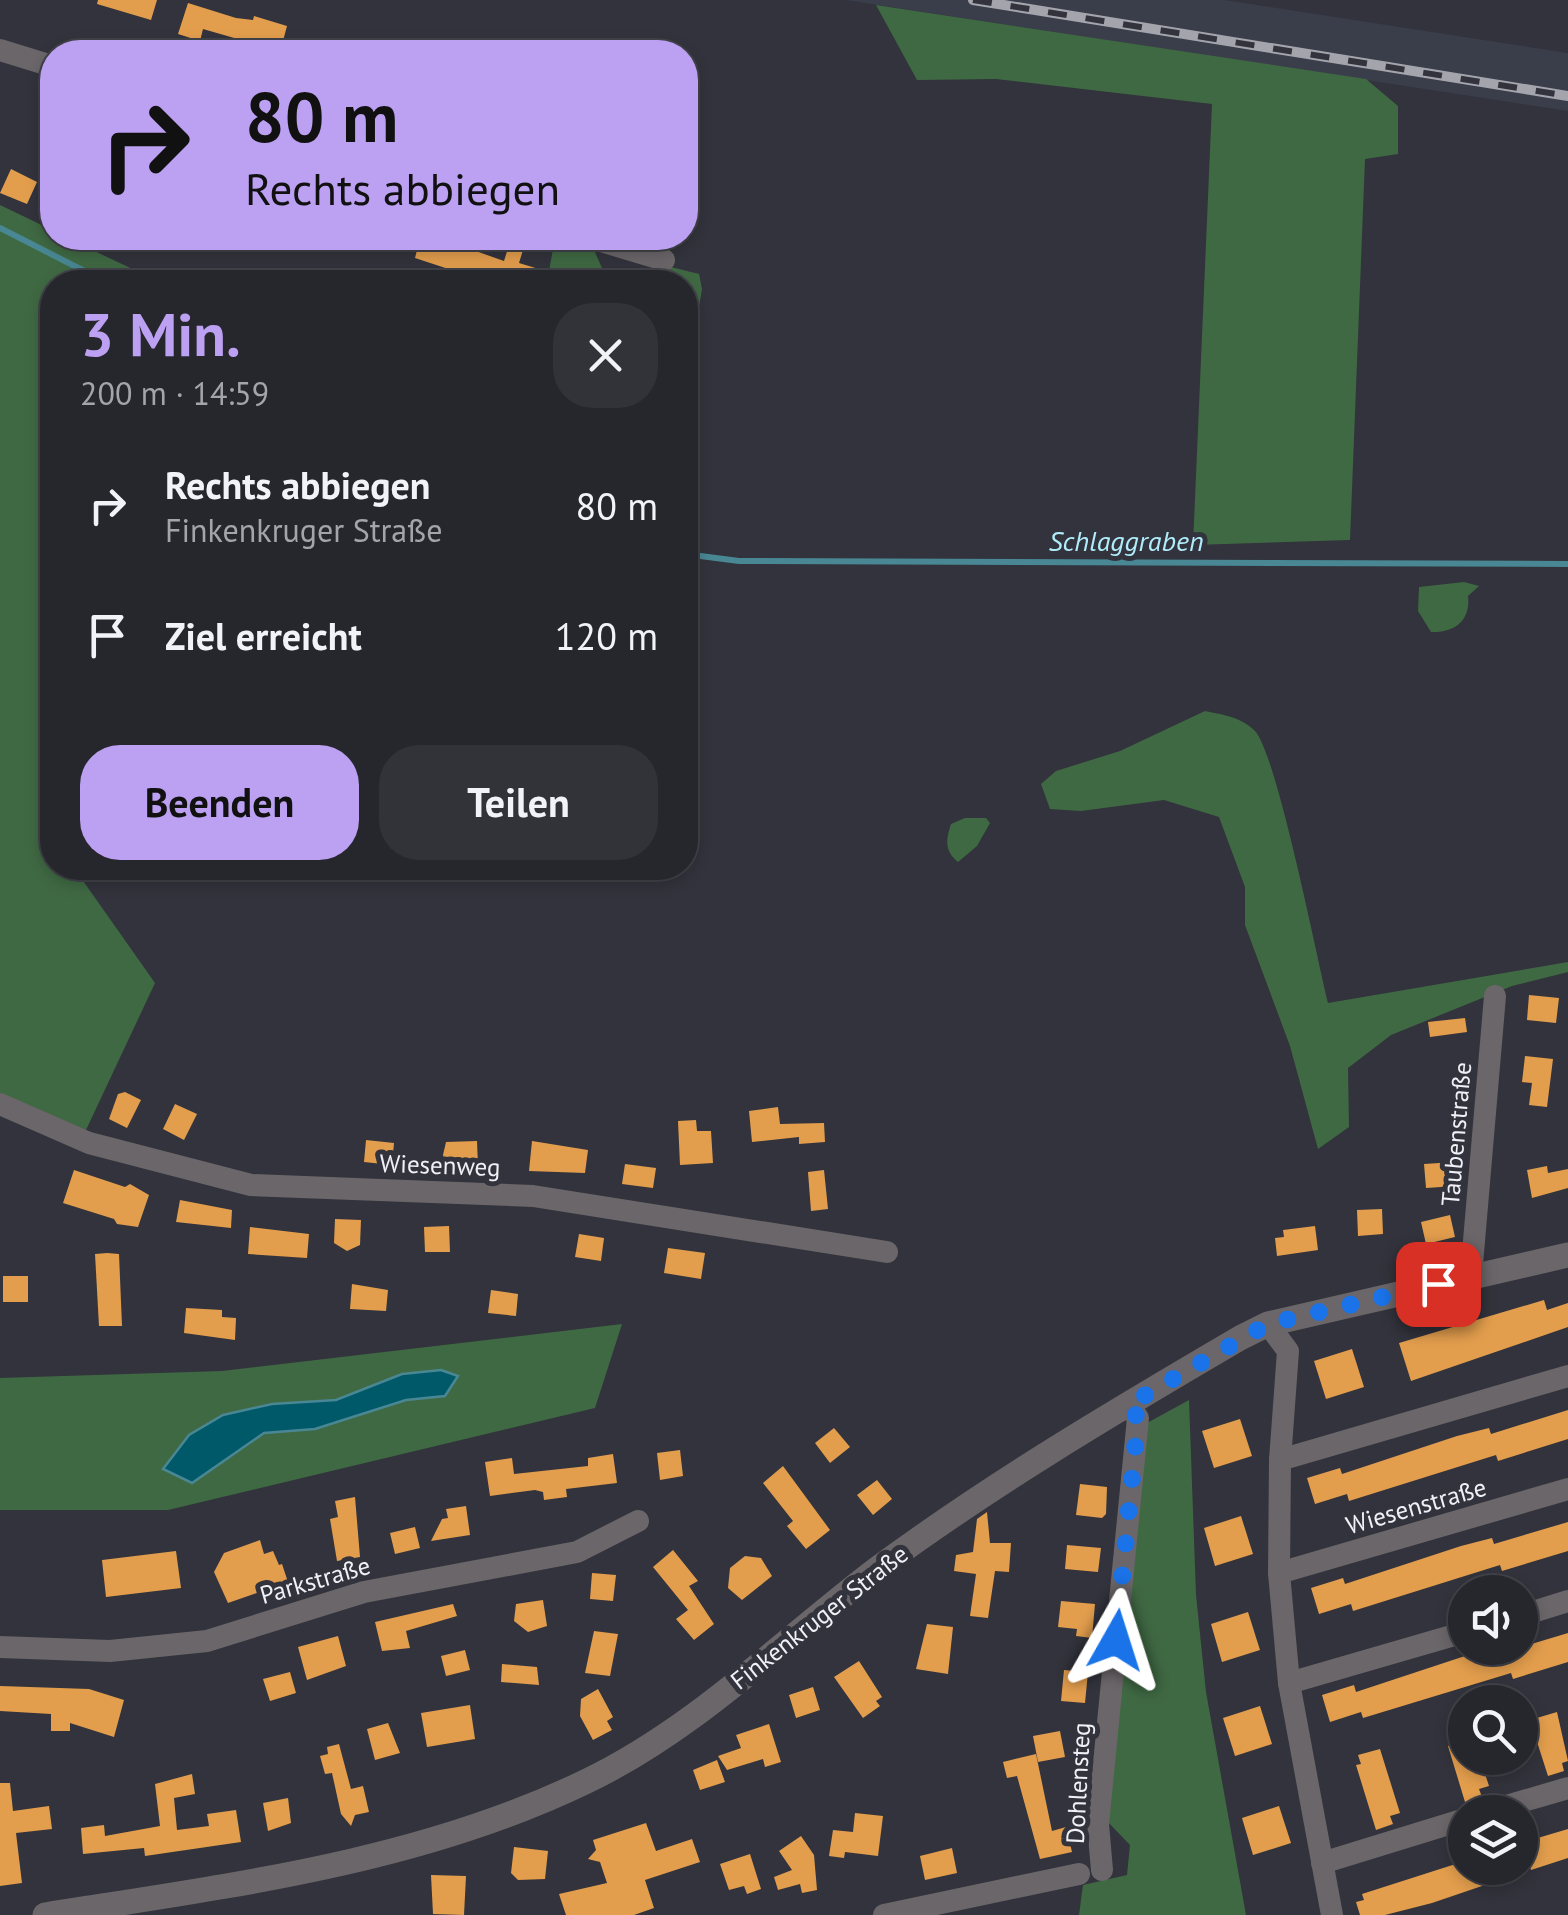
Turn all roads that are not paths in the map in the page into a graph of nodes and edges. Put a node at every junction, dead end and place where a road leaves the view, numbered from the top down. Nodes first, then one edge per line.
1 (0, 50) edge
2 (40, 62) edge
3 (631, 250) edge
4 (664, 260) dead end
5 (1494, 996) dead end
6 (0, 1104) edge
7 (888, 1252) dead end
8 (1568, 1255) edge
9 (1471, 1276) junction
10 (1268, 1324) junction
11 (1568, 1376) edge
12 (1128, 1405) junction
13 (1280, 1460) junction
14 (1568, 1489) edge
15 (638, 1521) dead end
16 (1279, 1573) junction
17 (1568, 1601) edge
18 (1538, 1610) edge
19 (1448, 1637) edge
20 (0, 1647) edge
21 (1289, 1682) junction
22 (1568, 1788) edge
23 (1538, 1797) edge
24 (1448, 1824) edge
25 (1322, 1863) junction
26 (977, 1905) edge
27 (44, 1915) edge
28 (884, 1915) edge
29 (1332, 1915) edge

1 - 2 street
3 - 4 street
5 - 9 street, Taubenstraße
6 - 7 street, Wiesenweg
8 - 9 street, Finkenkruger Straße
9 - 10 street, Finkenkruger Straße
10 - 12 street, Finkenkruger Straße
10 - 13 street
11 - 13 street
12 - 26 street, Dohlensteg
12 - 27 street, Finkenkruger Straße
13 - 16 street
14 - 16 street, Wiesenstraße
15 - 20 street, Parkstraße
16 - 21 street
17 - 18 street
19 - 21 street
21 - 25 street
22 - 23 street
24 - 25 street
25 - 29 street
26 - 28 street

